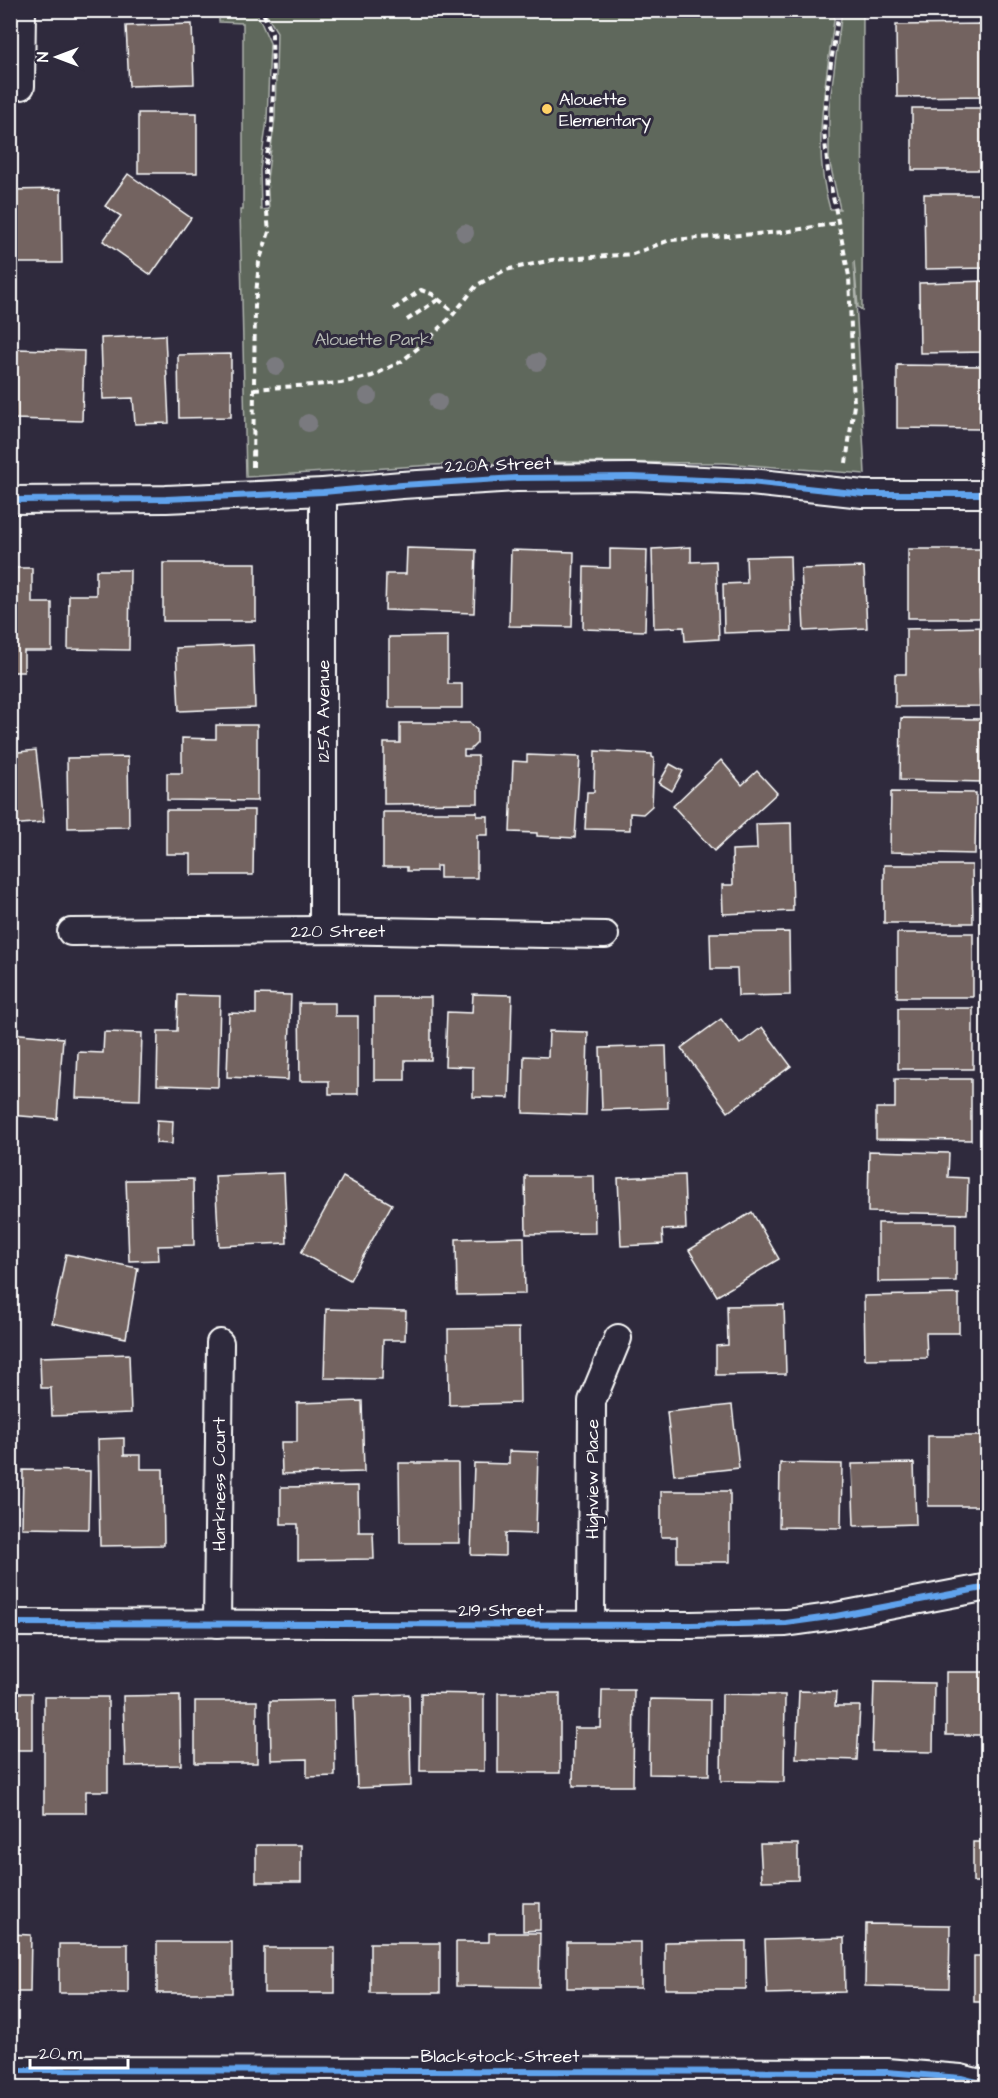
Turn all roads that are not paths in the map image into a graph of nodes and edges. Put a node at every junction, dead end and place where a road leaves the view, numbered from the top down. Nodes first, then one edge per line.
1 (22, 10) edge
2 (21, 86) dead end
3 (323, 492) junction
4 (987, 494) edge
5 (10, 500) edge
6 (323, 930) junction
7 (71, 932) dead end
8 (606, 935) dead end
9 (618, 1338) dead end
10 (220, 1343) dead end
11 (987, 1587) edge
12 (10, 1623) edge
13 (218, 1624) junction
14 (591, 1625) junction
15 (10, 2070) edge
16 (987, 2085) edge

1 - 2 street
3 - 4 street, 220A Street
3 - 5 street, 220A Street
3 - 6 street, 125A Avenue
6 - 7 street, 220 Street
6 - 8 street, 220 Street
9 - 14 street, Highview Place
10 - 13 street, Harkness Court
11 - 14 street, 219 Street
12 - 13 street, 219 Street
13 - 14 street, 219 Street
15 - 16 street, Blackstock Street

